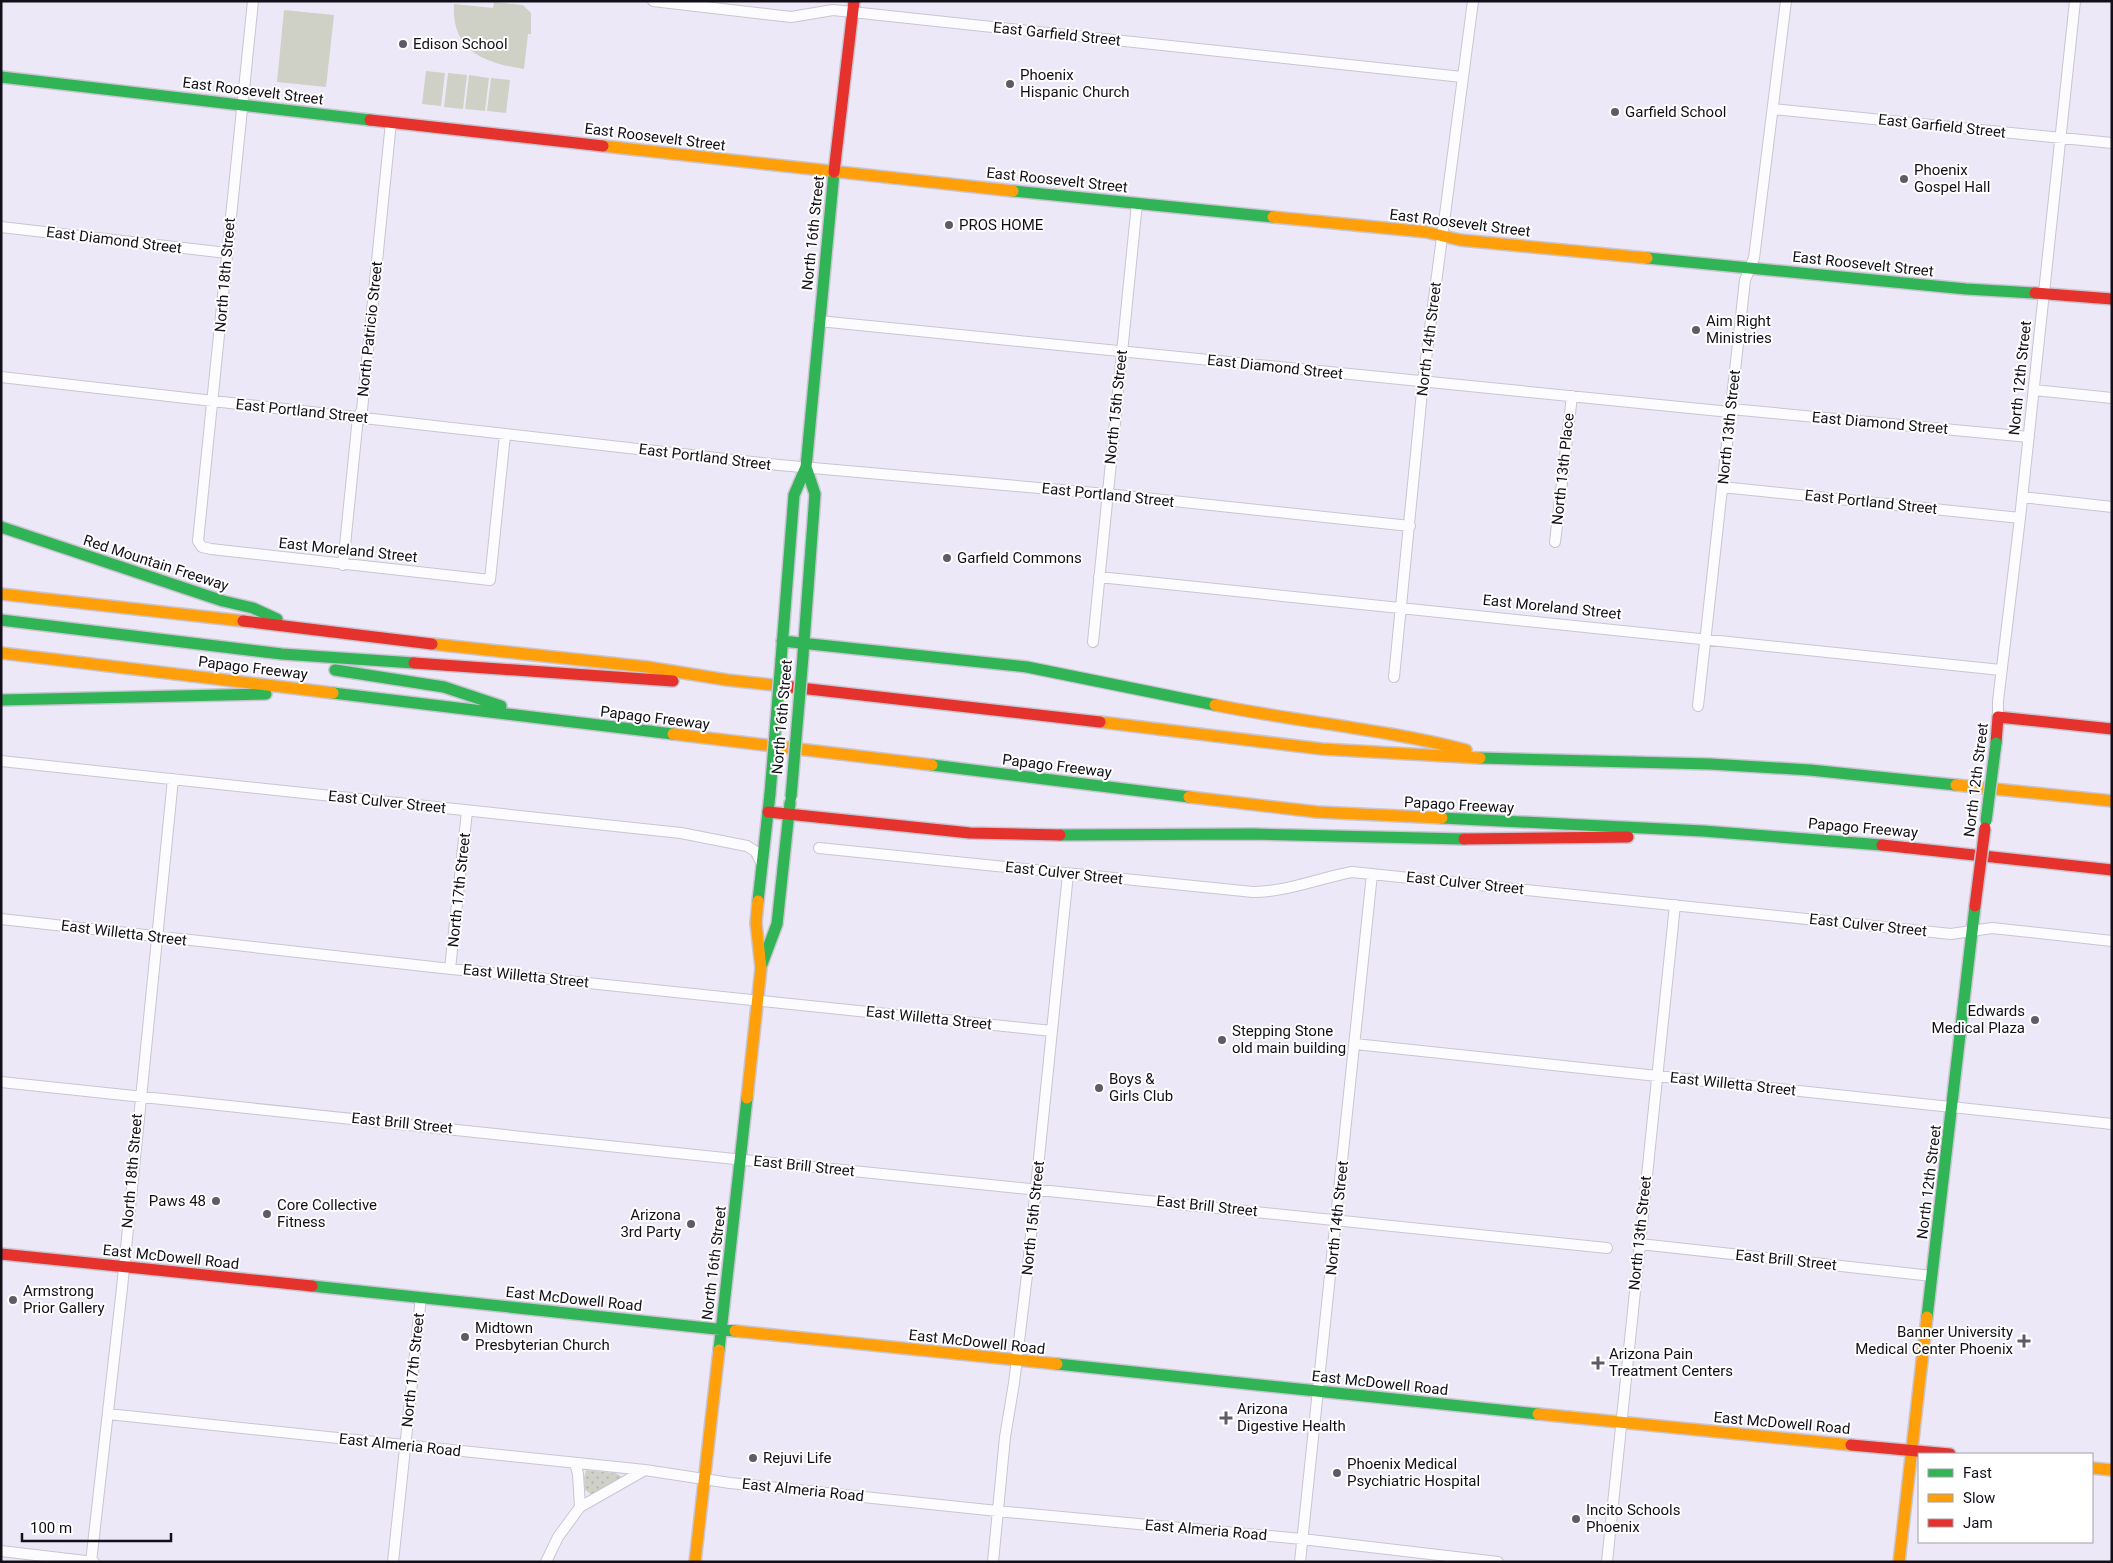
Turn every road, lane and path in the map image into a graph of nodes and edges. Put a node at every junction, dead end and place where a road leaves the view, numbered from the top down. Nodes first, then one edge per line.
1 (253, 1) edge
2 (653, 1) edge
3 (1473, 1) edge
4 (1786, 1) edge
5 (2076, 1) edge
6 (853, 7) edge
7 (1, 77) edge
8 (1462, 77) junction
9 (241, 104) junction
10 (1773, 109) junction
11 (391, 122) junction
12 (2061, 138) junction
13 (2112, 143) edge
14 (834, 173) junction
15 (1137, 203) junction
16 (1, 227) edge
17 (1442, 237) junction
18 (227, 253) junction
19 (1749, 268) junction
20 (2044, 293) junction
21 (2112, 299) edge
22 (819, 321) junction
23 (1122, 352) junction
24 (1, 377) edge
25 (1423, 382) junction
26 (2034, 390) junction
27 (1572, 396) junction
28 (2112, 398) edge
29 (213, 401) junction
30 (1731, 410) junction
31 (358, 417) junction
32 (505, 435) junction
33 (2028, 437) junction
34 (806, 467) junction
35 (1722, 486) junction
36 (1107, 494) junction
37 (2022, 498) junction
38 (2112, 508) edge
39 (2020, 518) junction
40 (1410, 526) junction
41 (1, 527) edge
42 (1, 534) edge
43 (1555, 542) dead end
44 (59, 547) junction
45 (202, 547) joint
46 (343, 565) junction
47 (1099, 577) junction
48 (1, 594) edge
49 (1401, 607) junction
50 (1, 620) edge
51 (1, 629) edge
52 (301, 629) junction
53 (1706, 638) junction
54 (141, 641) junction
55 (782, 641) junction
56 (803, 642) junction
57 (1093, 642) dead end
58 (1, 653) edge
59 (2001, 670) junction
60 (1394, 677) dead end
61 (727, 680) junction
62 (317, 692) junction
63 (1, 700) edge
64 (1698, 706) dead end
65 (1998, 717) junction
66 (541, 719) junction
67 (2112, 730) edge
68 (1506, 760) junction
69 (1, 761) edge
70 (173, 779) junction
71 (2112, 800) edge
72 (467, 811) junction
73 (768, 812) junction
74 (789, 815) junction
75 (1703, 831) junction
76 (819, 848) dead end
77 (762, 865) junction
78 (2112, 870) edge
79 (1068, 874) junction
80 (1372, 874) junction
81 (1675, 905) junction
82 (1, 919) edge
83 (1972, 932) junction
84 (156, 937) junction
85 (2112, 940) edge
86 (761, 968) junction
87 (450, 969) junction
88 (758, 1000) junction
89 (1052, 1031) junction
90 (1355, 1044) junction
91 (1657, 1076) junction
92 (1, 1082) edge
93 (140, 1096) junction
94 (1954, 1108) junction
95 (2112, 1124) edge
96 (740, 1159) junction
97 (1036, 1190) junction
98 (1336, 1219) junction
99 (1640, 1244) junction
100 (1608, 1248) dead end
101 (1, 1254) edge
102 (123, 1267) junction
103 (1932, 1276) junction
104 (421, 1297) junction
105 (721, 1330) junction
106 (1017, 1361) junction
107 (1318, 1392) junction
108 (108, 1414) junction
109 (1622, 1423) junction
110 (406, 1445) junction
111 (1911, 1450) junction
112 (1940, 1453) edge
113 (574, 1463) junction
114 (2093, 1468) edge
115 (645, 1470) junction
116 (2112, 1470) edge
117 (704, 1479) junction
118 (580, 1507) junction
119 (998, 1511) junction
120 (1302, 1539) junction
121 (1, 1551) edge
122 (92, 1562) edge
123 (393, 1562) edge
124 (546, 1562) edge
125 (695, 1562) edge
126 (992, 1562) edge
127 (1300, 1562) edge
128 (1498, 1562) edge
129 (1607, 1562) edge
130 (1899, 1562) edge

1 - 9 street, North 18th Street
2 - 6 street, East Garfield Street
3 - 8 street, North 14th Street
4 - 10 street, North 13th Street
5 - 12 street, North 12th Street
6 - 8 street, East Garfield Street
6 - 14 main road, North 16th Street
7 - 9 main road, East Roosevelt Street
8 - 17 street, North 14th Street
9 - 11 main road, East Roosevelt Street
9 - 18 street, North 18th Street
10 - 12 street, East Garfield Street
10 - 19 street, North 13th Street
11 - 14 main road, East Roosevelt Street
11 - 31 street, North Patricio Street
12 - 13 street, East Garfield Street
12 - 20 street, North 12th Street
14 - 15 main road, East Roosevelt Street
14 - 22 main road, North 16th Street
15 - 17 main road, East Roosevelt Street
15 - 23 street, North 15th Street
16 - 18 street, East Diamond Street
17 - 19 main road, East Roosevelt Street
17 - 25 street, North 14th Street
18 - 29 street, North 18th Street
19 - 20 main road, East Roosevelt Street
19 - 30 street, North 13th Street
20 - 21 main road, East Roosevelt Street
20 - 26 street, North 12th Street
22 - 23 street, East Diamond Street
22 - 34 main road, North 16th Street
23 - 25 street, East Diamond Street
23 - 36 street, North 15th Street
24 - 29 street, East Portland Street
25 - 27 street, East Diamond Street
25 - 40 street, North 14th Street
26 - 28 street
26 - 33 street, North 12th Street
27 - 30 street, East Diamond Street
27 - 43 street, North 13th Place
29 - 31 street, East Portland Street
29 - 45 street, North 18th Street
30 - 33 street, East Diamond Street
30 - 35 street, North 13th Street
31 - 32 street, East Portland Street
31 - 46 street, North Patricio Street
32 - 34 street, East Portland Street
32 - 46 street, East Moreland Street
33 - 37 street, North 12th Street
34 - 36 street, East Portland Street
34 - 55 main road, North 16th Street
34 - 56 main road, North 16th Street
35 - 39 street, East Portland Street
35 - 53 street, North 13th Street
36 - 40 street, East Portland Street
36 - 47 street, North 15th Street
37 - 38 street
37 - 39 street, North 12th Street
39 - 59 street, North 12th Street
40 - 49 street, North 14th Street
41 - 44 main road, Red Mountain Freeway
42 - 44 main road
44 - 52 main road, Red Mountain Freeway
45 - 46 street, East Moreland Street
47 - 49 street, East Moreland Street
47 - 57 street, North 15th Street
48 - 52 main road
49 - 53 street, East Moreland Street
49 - 60 street, North 14th Street
50 - 54 main road
51 - 54 main road
52 - 61 main road
53 - 59 street, East Moreland Street
53 - 64 street, North 13th Street
54 - 61 main road
54 - 66 main road
55 - 56 main road
55 - 73 main road, North 16th Street, bridge
56 - 68 main road
56 - 74 main road, North 16th Street, bridge
58 - 62 main road, Papago Freeway
59 - 65 street, North 12th Street
61 - 68 main road
62 - 63 main road
62 - 66 main road, Papago Freeway
65 - 67 main road
65 - 83 main road, North 12th Street, bridge
66 - 75 main road, Papago Freeway
68 - 71 main road
69 - 70 street, East Culver Street
70 - 72 street, East Culver Street
70 - 84 street, North 18th Street
72 - 77 street, East Culver Street
72 - 87 street, North 17th Street
73 - 74 main road
73 - 77 main road, North 16th Street
74 - 75 main road
74 - 86 main road, North 16th Street
75 - 78 main road, Papago Freeway
76 - 79 street, East Culver Street
77 - 86 main road, North 16th Street
79 - 80 street, East Culver Street
79 - 89 street, North 15th Street
80 - 81 street, East Culver Street
80 - 90 street, North 14th Street
81 - 83 street, East Culver Street
81 - 91 street, North 13th Street
82 - 84 street, East Willetta Street
83 - 85 street, East Culver Street
83 - 94 main road, North 12th Street
84 - 87 street, East Willetta Street
84 - 93 street, North 18th Street
86 - 88 main road, North 16th Street
87 - 88 street, East Willetta Street
88 - 89 street, East Willetta Street
88 - 96 main road, North 16th Street
89 - 97 street, North 15th Street
90 - 91 street, East Willetta Street
90 - 98 street, North 14th Street
91 - 94 street, East Willetta Street
91 - 99 street, North 13th Street
92 - 93 street, East Brill Street
93 - 96 street, East Brill Street
93 - 102 street, North 18th Street
94 - 95 street, East Willetta Street
94 - 103 main road, North 12th Street
96 - 97 street, East Brill Street
96 - 105 main road, North 16th Street
97 - 98 street, East Brill Street
97 - 106 street, North 15th Street
98 - 100 street, East Brill Street
98 - 107 street, North 14th Street
99 - 103 street, East Brill Street
99 - 109 street, North 13th Street
101 - 102 main road, East McDowell Road
102 - 104 main road, East McDowell Road
102 - 108 street, North 18th Street
103 - 111 main road, North 12th Street
104 - 105 main road, East McDowell Road
104 - 110 street, North 17th Street
105 - 106 main road, East McDowell Road
105 - 117 main road, North 16th Street
106 - 107 main road, East McDowell Road
106 - 119 street, North 15th Street
107 - 109 main road, East McDowell Road
107 - 120 street, North 14th Street
108 - 110 street, East Almeria Road
108 - 122 street, North 18th Street
109 - 111 main road, East McDowell Road
109 - 129 street, North 13th Street
110 - 113 street, East Almeria Road
110 - 123 street, North 17th Street
111 - 112 main road, East McDowell Road
111 - 130 main road, North 12th Street
113 - 115 street, East Almeria Road
113 - 118 street
114 - 116 main road
115 - 117 street, East Almeria Road
115 - 118 street
117 - 119 street, East Almeria Road
117 - 125 main road, North 16th Street
118 - 124 street
119 - 120 street, East Almeria Road
119 - 126 street, North 15th Street
120 - 127 street, North 14th Street
120 - 128 street, East Almeria Road
121 - 122 street

